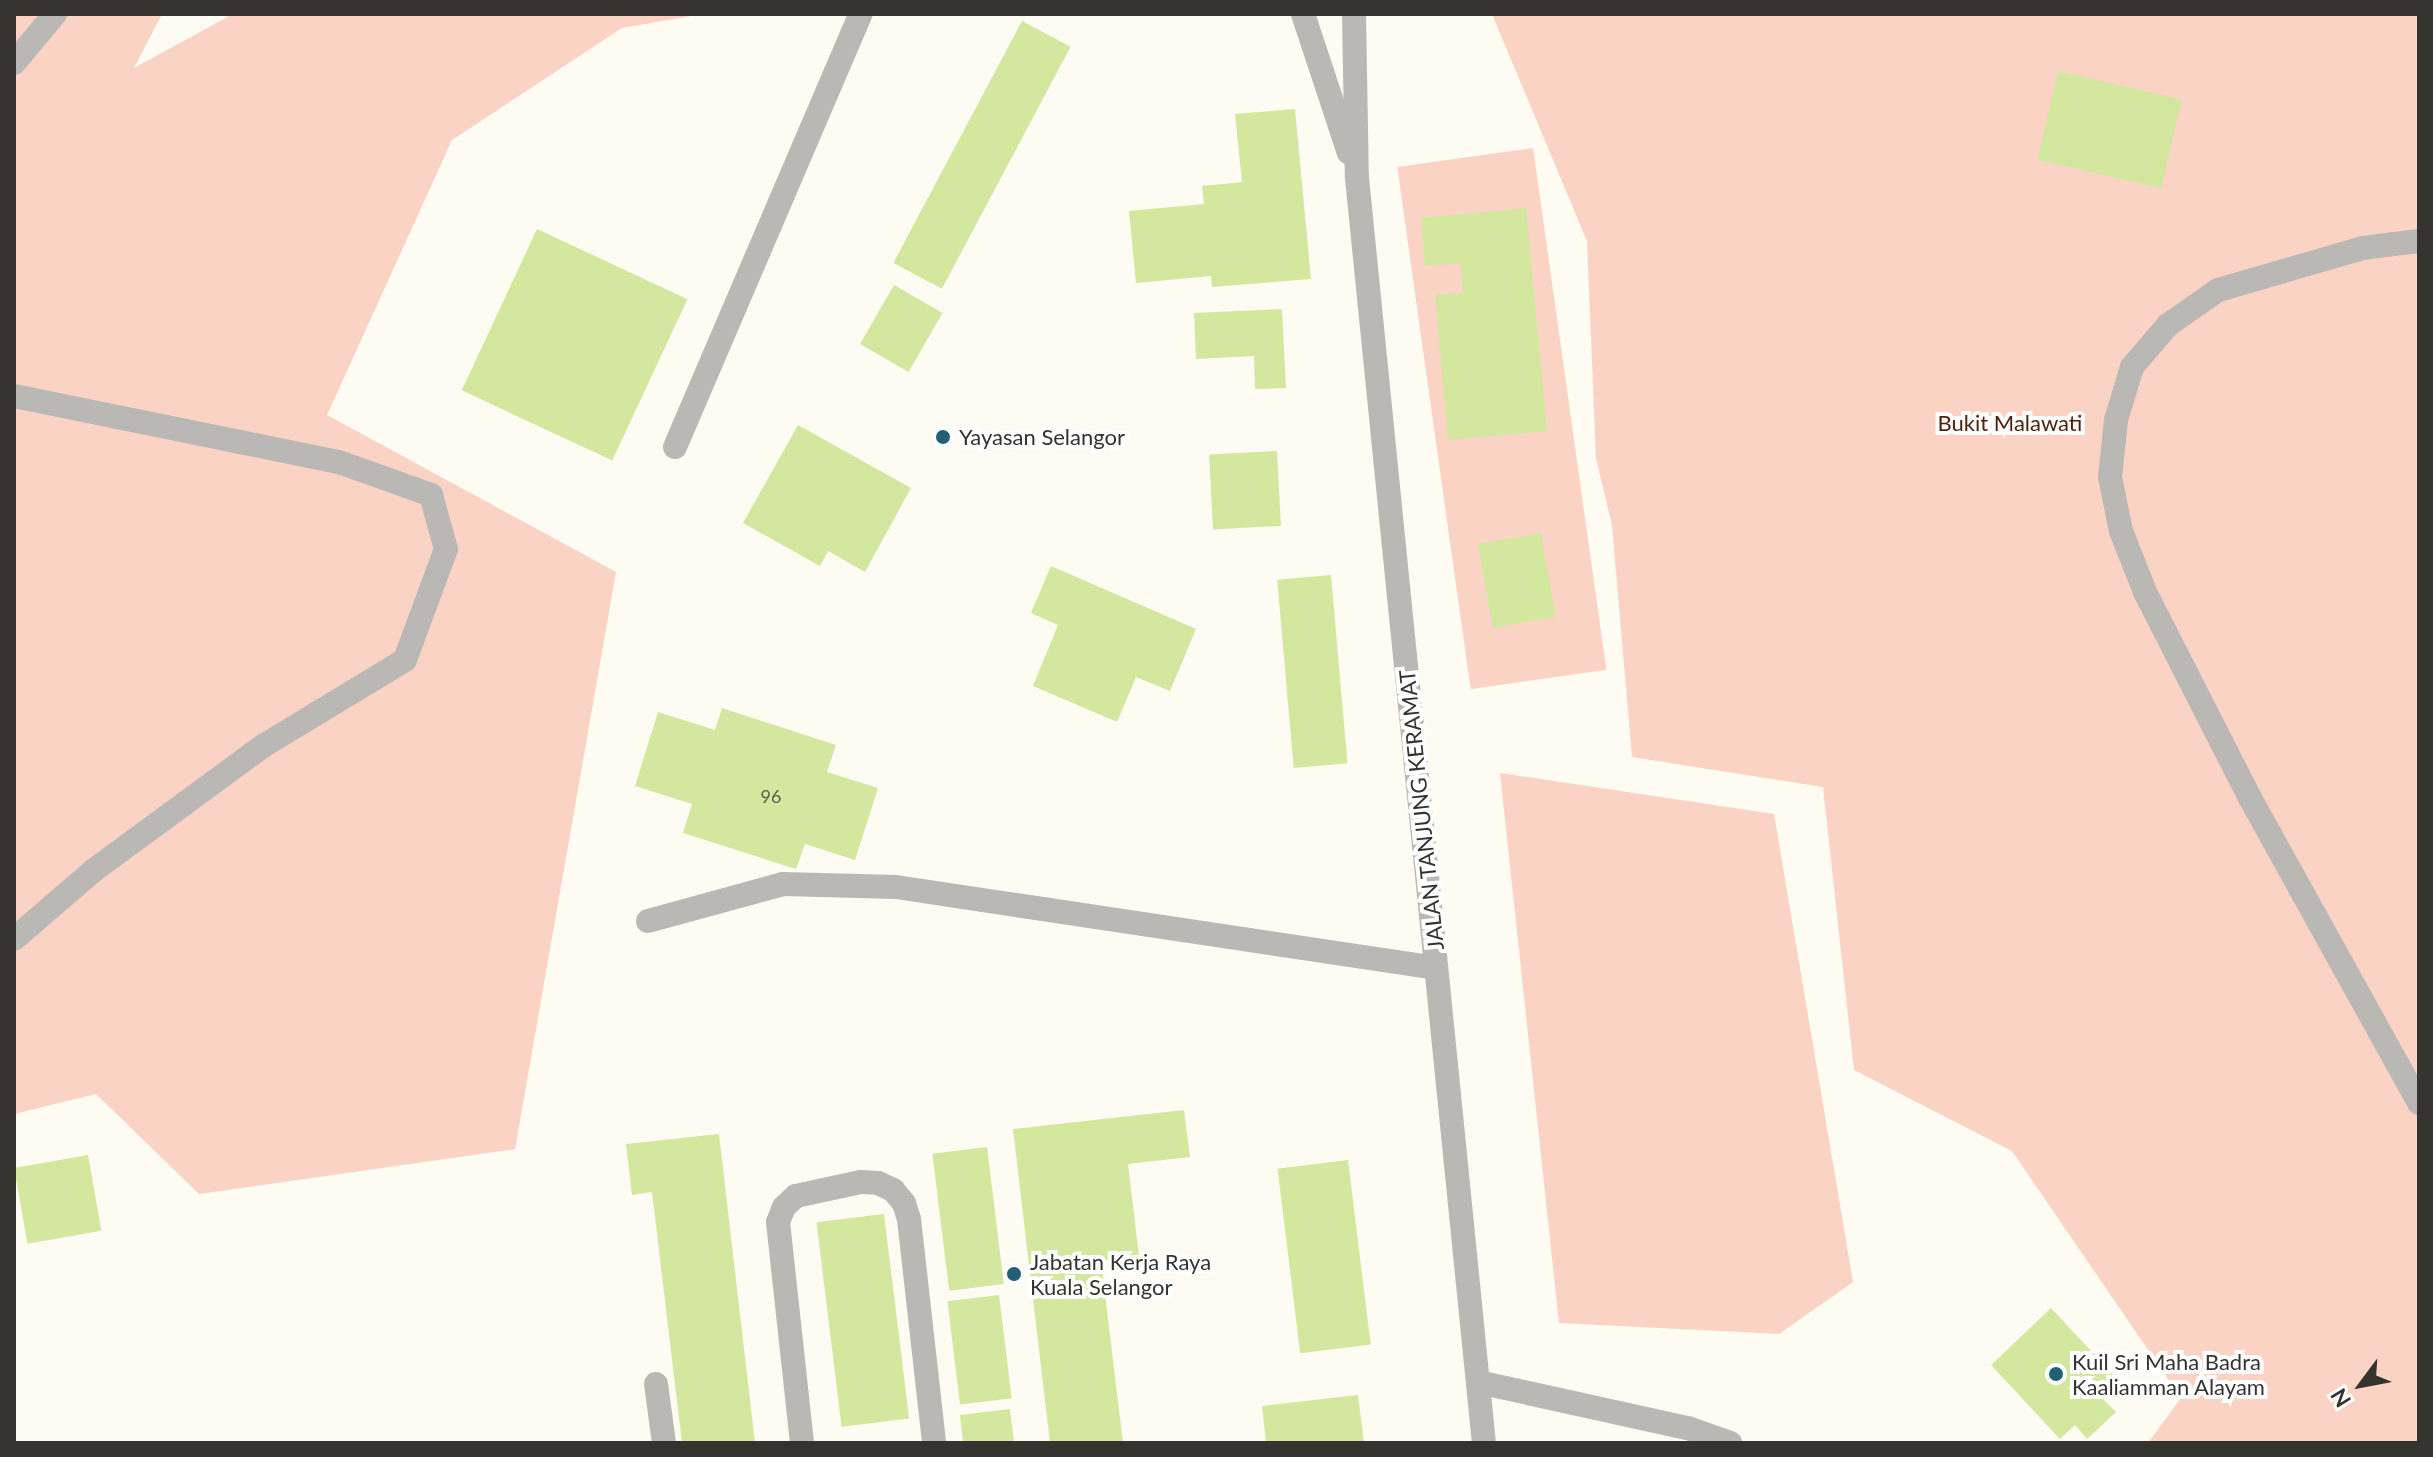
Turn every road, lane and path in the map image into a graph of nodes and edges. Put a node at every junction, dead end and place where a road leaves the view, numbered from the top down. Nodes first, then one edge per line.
1 (55, 14) edge
2 (861, 14) edge
3 (1303, 14) edge
4 (1351, 14) edge
5 (14, 63) edge
6 (1357, 178) junction
7 (2419, 241) edge
8 (14, 396) edge
9 (675, 447) dead end
10 (648, 921) dead end
11 (14, 939) edge
12 (1436, 968) junction
13 (2419, 1103) edge
14 (1478, 1382) junction
15 (656, 1384) dead end
16 (1688, 1428) junction
17 (664, 1443) edge
18 (802, 1443) edge
19 (934, 1443) edge
20 (1484, 1443) edge
21 (1651, 1443) edge
22 (1730, 1443) edge

1 - 5 street
2 - 9 street
3 - 6 street
4 - 6 street
6 - 12 street, JALAN TANJUNG KERAMAT
7 - 13 street
8 - 11 street
10 - 12 street
12 - 14 street, JALAN TANJUNG KERAMAT
14 - 16 street
14 - 20 street, JALAN TANJUNG KERAMAT
15 - 17 street
16 - 21 street
16 - 22 street
18 - 19 street

